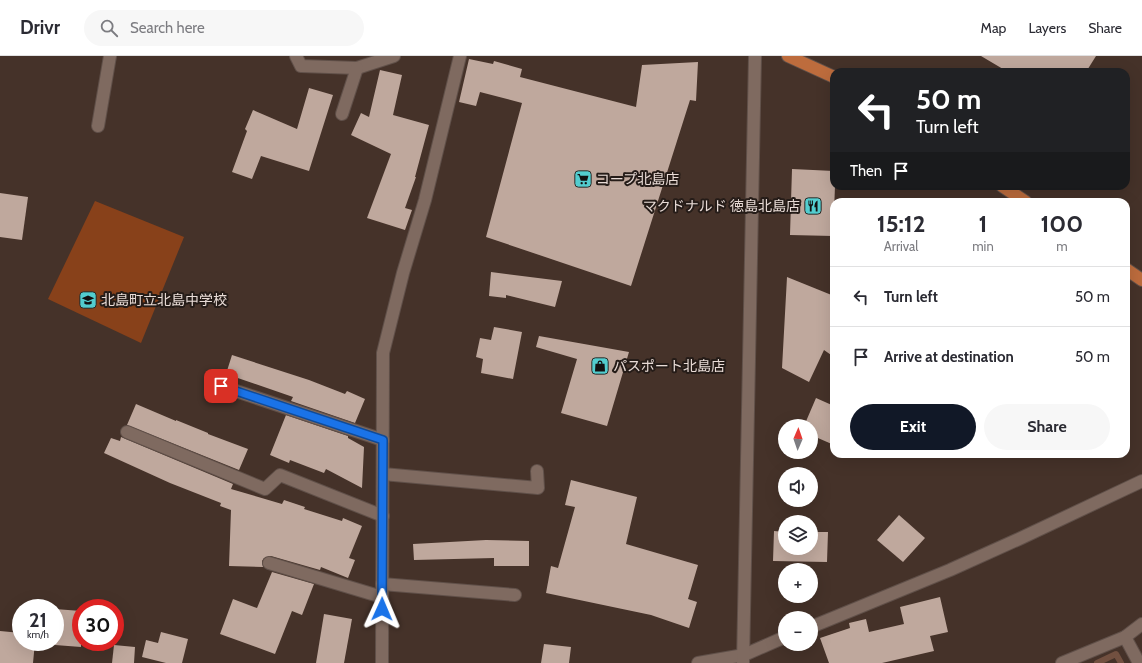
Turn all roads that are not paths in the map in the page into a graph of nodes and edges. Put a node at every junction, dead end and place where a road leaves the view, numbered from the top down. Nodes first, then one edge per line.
1 (110, 56) edge
2 (296, 56) edge
3 (394, 56) edge
4 (460, 56) edge
5 (755, 56) edge
6 (788, 56) edge
7 (357, 68) junction
8 (830, 75) edge
9 (342, 114) dead end
10 (98, 126) dead end
11 (1008, 190) edge
12 (1020, 198) edge
13 (1130, 272) edge
14 (1142, 280) edge
15 (221, 386) dead end
16 (127, 432) dead end
17 (383, 440) junction
18 (537, 471) dead end
19 (383, 474) junction
20 (1142, 481) edge
21 (383, 516) junction
22 (269, 563) dead end
23 (382, 584) junction
24 (516, 595) dead end
25 (382, 597) junction
26 (818, 624) edge
27 (1142, 624) edge
28 (1125, 637) junction
29 (778, 642) edge
30 (743, 659) edge
31 (382, 663) edge
32 (698, 663) edge
33 (1062, 663) edge
34 (1139, 663) edge

1 - 10 street
2 - 7 street
3 - 7 street
4 - 17 street
5 - 30 street
6 - 8 main road
7 - 9 street
11 - 12 main road
13 - 14 main road
15 - 17 street
16 - 21 street
17 - 19 street
18 - 19 street
19 - 21 street
20 - 26 street
21 - 23 street
22 - 25 street
23 - 24 street
23 - 25 street
25 - 31 street
27 - 28 street
28 - 33 street
28 - 34 street
29 - 30 street
30 - 32 street

